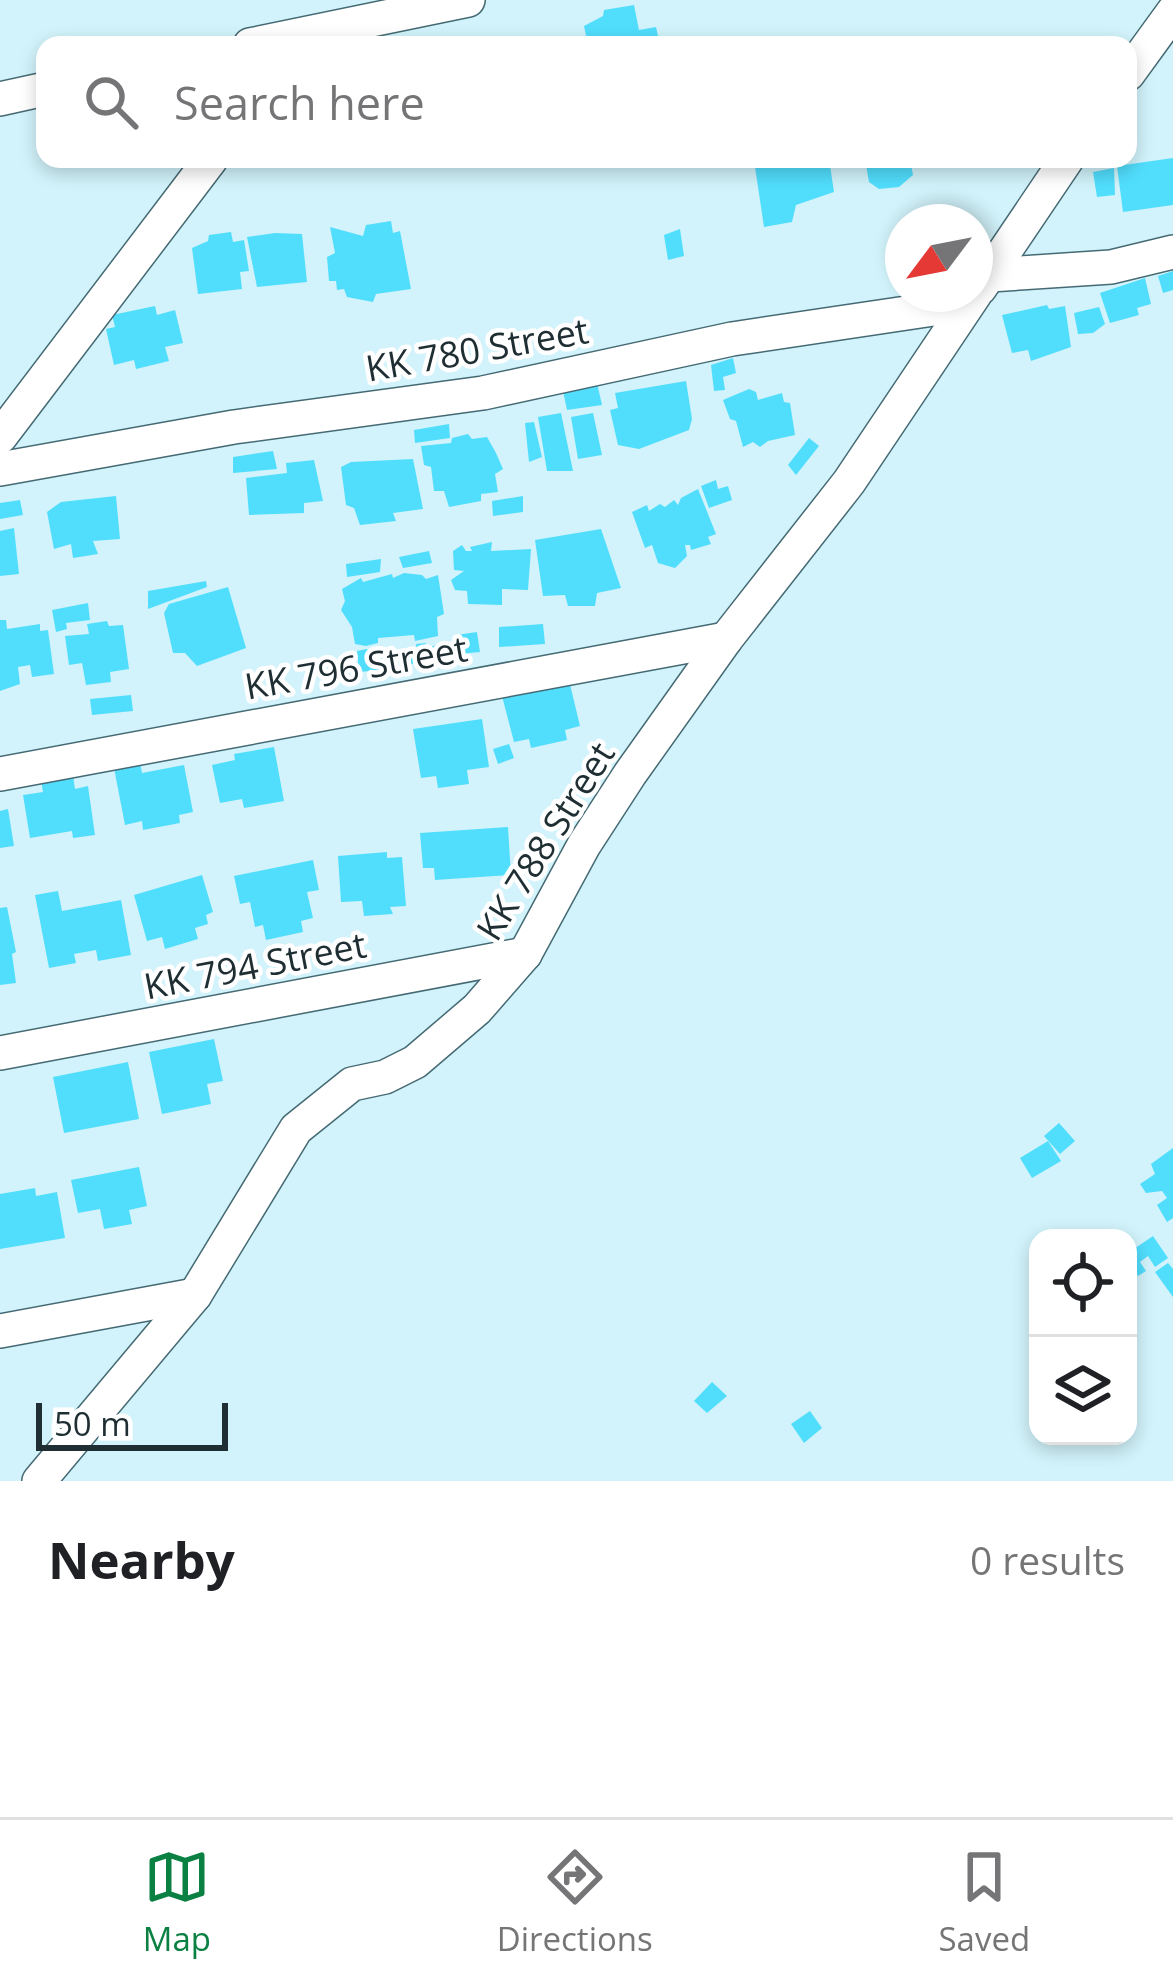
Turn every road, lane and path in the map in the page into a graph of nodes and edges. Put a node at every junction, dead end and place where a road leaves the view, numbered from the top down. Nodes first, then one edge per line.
1 (468, 0) edge
2 (1173, 12) edge
3 (320, 36) edge
4 (1137, 62) edge
5 (36, 91) edge
6 (0, 99) edge
7 (205, 168) edge
8 (1061, 168) edge
9 (1173, 252) edge
10 (993, 268) edge
11 (993, 289) edge
12 (885, 311) edge
13 (964, 312) edge
14 (0, 437) edge
15 (0, 469) edge
16 (725, 639) junction
17 (0, 774) edge
18 (525, 954) junction
19 (0, 1053) edge
20 (194, 1295) junction
21 (0, 1330) edge
22 (39, 1481) edge

1 - 3 street
2 - 4 street
5 - 6 street
7 - 14 street
8 - 10 street, KK 788 Street
9 - 11 street, KK 780 Street
12 - 15 street, KK 780 Street
13 - 16 street, KK 788 Street
16 - 17 street, KK 796 Street
16 - 18 street, KK 788 Street
18 - 19 street, KK 794 Street
18 - 20 street, KK 788 Street
20 - 21 street
20 - 22 street, KK 788 Street

